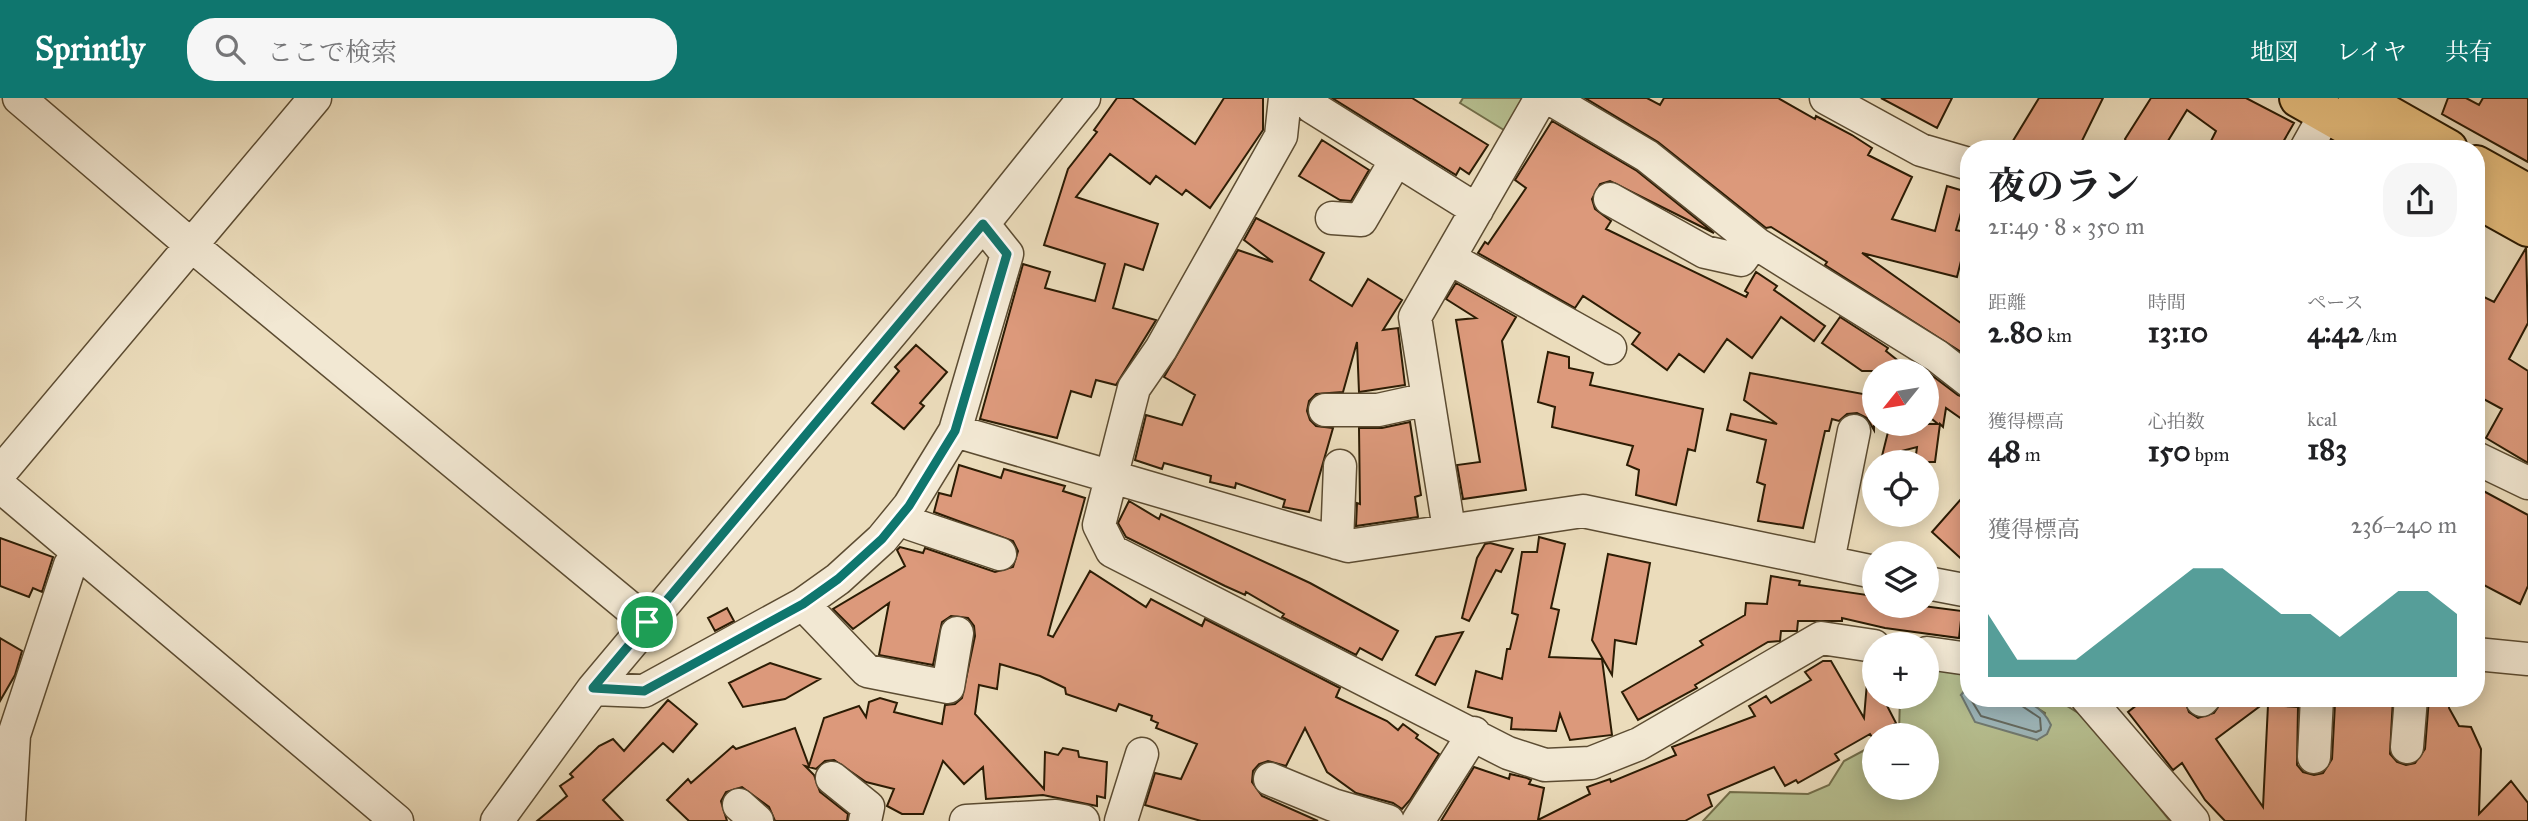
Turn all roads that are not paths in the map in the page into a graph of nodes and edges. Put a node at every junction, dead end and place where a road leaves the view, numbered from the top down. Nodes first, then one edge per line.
1 (19, 98) edge
2 (315, 98) edge
3 (1084, 98) edge
4 (1541, 98) edge
5 (1549, 98) edge
6 (1826, 98) edge
7 (1299, 103) edge
8 (2328, 103) edge
9 (2310, 140) edge
10 (2377, 140) edge
11 (2425, 140) edge
12 (1396, 160) junction
13 (1960, 161) edge
14 (2485, 170) edge
15 (2528, 194) edge
16 (1610, 200) dead end
17 (2485, 203) edge
18 (1477, 210) junction
19 (1332, 218) dead end
20 (983, 224) junction
21 (2528, 227) edge
22 (1754, 242) junction
23 (191, 244) junction
24 (1449, 258) junction
25 (1610, 348) dead end
26 (1960, 374) edge
27 (1428, 399) junction
28 (1325, 410) dead end
29 (955, 431) junction
30 (1858, 447) dead end
31 (2485, 462) edge
32 (1340, 466) dead end
33 (0, 473) edge
34 (1111, 478) junction
35 (2528, 483) edge
36 (0, 486) edge
37 (901, 517) junction
38 (1449, 529) junction
39 (1337, 543) junction
40 (79, 552) junction
41 (1000, 554) dead end
42 (1828, 561) junction
43 (1862, 569) edge
44 (1939, 585) edge
45 (1960, 589) edge
46 (803, 604) junction
47 (647, 622) junction
48 (957, 633) dead end
49 (1862, 644) edge
50 (1939, 655) edge
51 (2485, 655) edge
52 (1960, 658) edge
53 (2528, 659) edge
54 (593, 688) junction
55 (2104, 707) edge
56 (2317, 707) edge
57 (2410, 707) edge
58 (1474, 733) junction
59 (2407, 747) dead end
60 (1143, 753) dead end
61 (2314, 757) dead end
62 (832, 778) dead end
63 (1270, 779) dead end
64 (9, 821) edge
65 (397, 821) edge
66 (497, 821) edge
67 (865, 821) edge
68 (966, 821) edge
69 (1083, 821) edge
70 (1121, 821) edge
71 (1388, 821) edge
72 (1418, 821) edge
73 (2193, 821) edge

1 - 23 street
2 - 23 street
3 - 20 street
4 - 18 street
5 - 22 street
6 - 13 street
7 - 12 street
7 - 34 street
8 - 9 street
8 - 10 highway
8 - 11 highway
12 - 18 street
12 - 19 street
14 - 15 highway
16 - 22 street
17 - 21 highway
18 - 24 street
20 - 29 street
20 - 47 street
22 - 26 street
23 - 33 street
23 - 47 street
24 - 25 street
24 - 27 street
27 - 28 street
27 - 38 street
29 - 34 street
29 - 37 street
30 - 42 street
31 - 35 street
32 - 39 street
34 - 39 street
34 - 58 street
36 - 40 street
37 - 41 street
37 - 46 street
38 - 39 street
38 - 42 street
40 - 64 street
40 - 65 street
42 - 43 street
44 - 45 street
46 - 48 street
46 - 54 street
47 - 54 street
49 - 58 street
50 - 52 street
51 - 53 street
54 - 66 street
55 - 73 street
56 - 61 street
57 - 59 street
58 - 72 street
60 - 70 street
62 - 67 street
63 - 71 street
68 - 69 street

